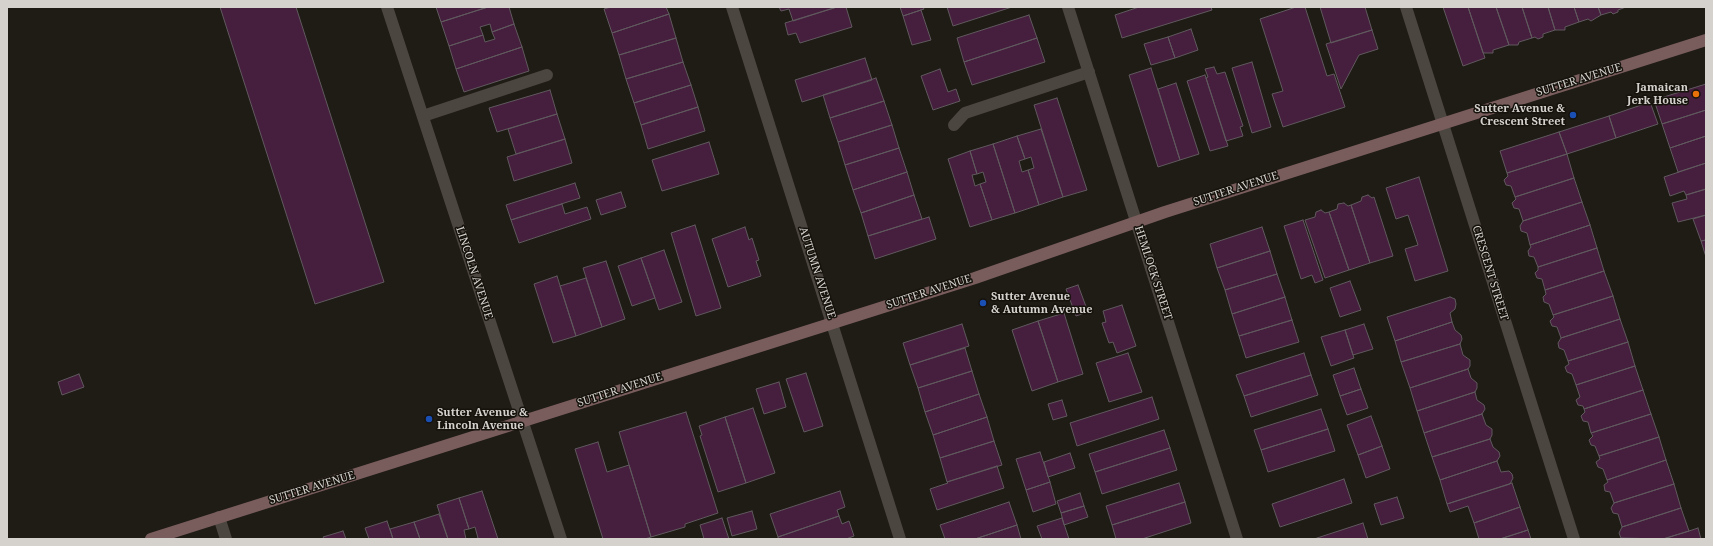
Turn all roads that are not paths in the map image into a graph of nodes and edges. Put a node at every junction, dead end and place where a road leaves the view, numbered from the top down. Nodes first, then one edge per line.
1 (387, 7) edge
2 (732, 7) edge
3 (1068, 7) edge
4 (1406, 7) edge
5 (1706, 40) edge
6 (1089, 72) junction
7 (547, 75) dead end
8 (423, 116) junction
9 (1443, 122) junction
10 (954, 125) dead end
11 (1136, 222) junction
12 (833, 322) junction
13 (523, 421) junction
14 (220, 517) junction
15 (151, 539) edge
16 (226, 539) edge
17 (561, 539) edge
18 (900, 539) edge
19 (1237, 539) edge
20 (1574, 539) edge

1 - 8 street, LINCOLN AVENUE
2 - 12 street, AUTUMN AVENUE
3 - 6 street, HEMLOCK STREET
4 - 9 street, CRESCENT STREET
5 - 9 street, SUTTER AVENUE
6 - 10 street
6 - 11 street, HEMLOCK STREET
7 - 8 street
8 - 13 street, LINCOLN AVENUE
9 - 11 street, SUTTER AVENUE
9 - 20 street, CRESCENT STREET
11 - 12 street, SUTTER AVENUE
11 - 19 street, HEMLOCK STREET
12 - 13 street, SUTTER AVENUE
12 - 18 street, AUTUMN AVENUE
13 - 14 street, SUTTER AVENUE
13 - 17 street, LINCOLN AVENUE
14 - 15 street, SUTTER AVENUE
14 - 16 street

